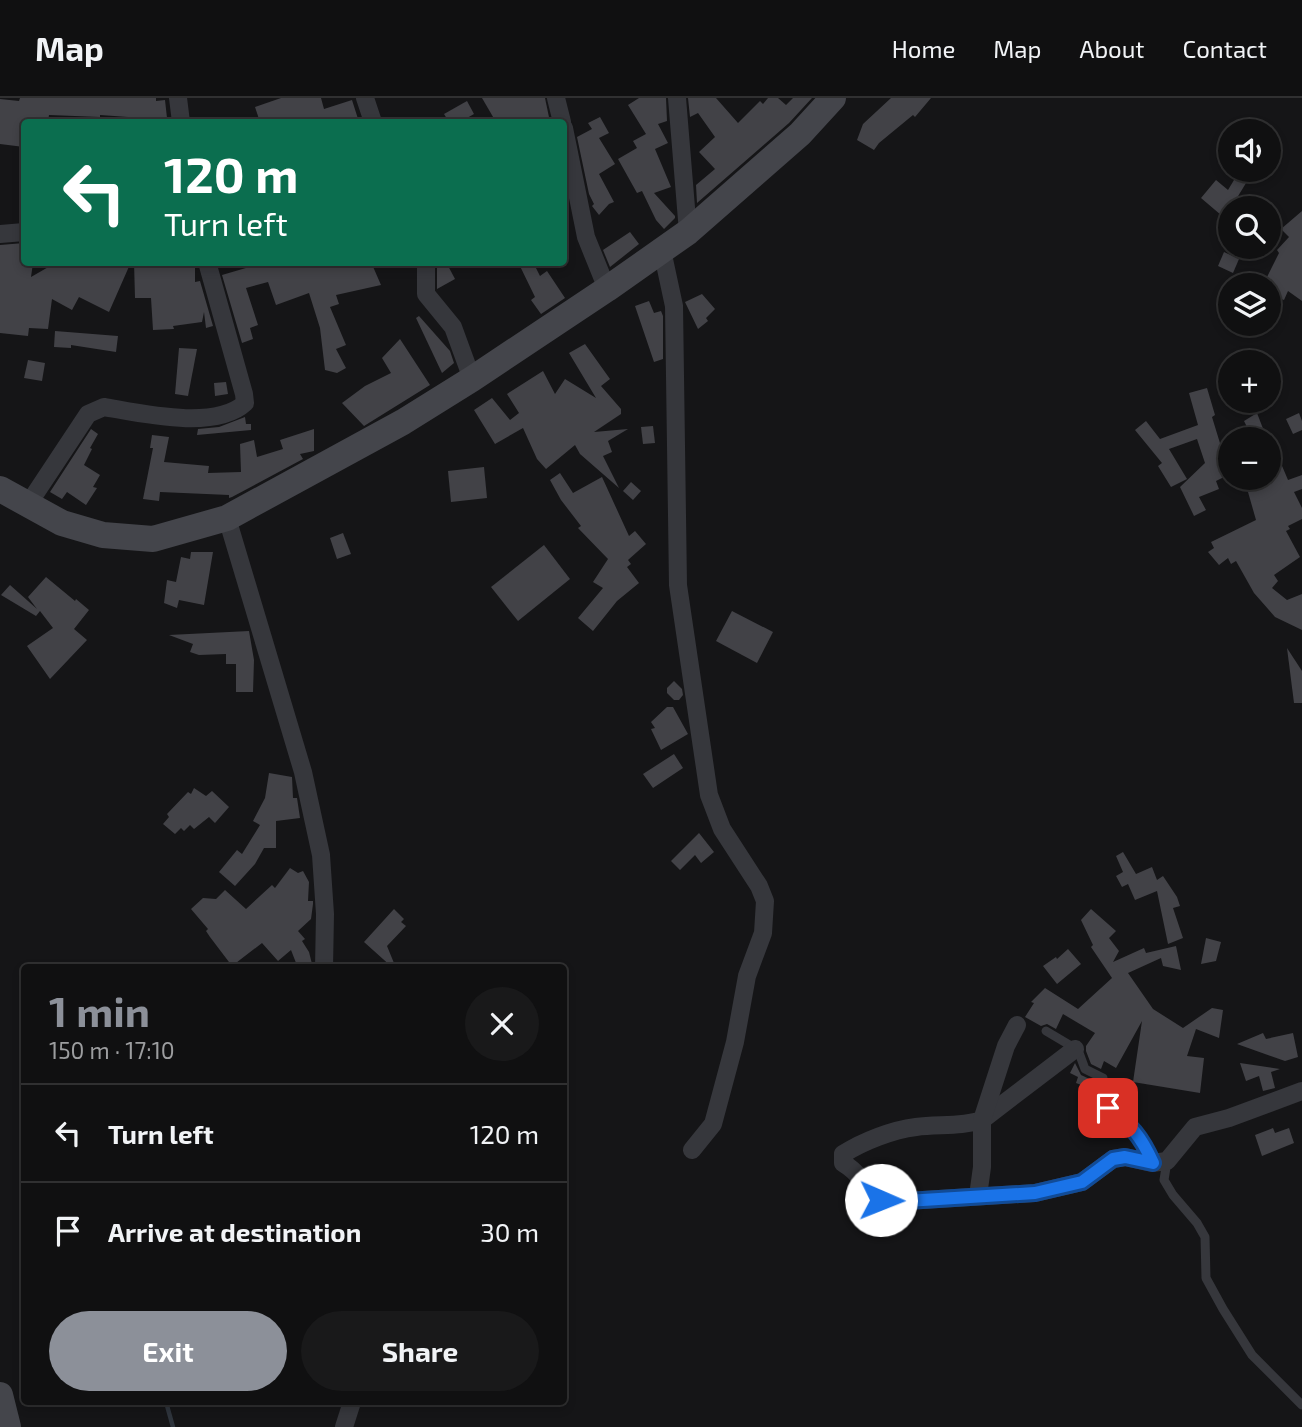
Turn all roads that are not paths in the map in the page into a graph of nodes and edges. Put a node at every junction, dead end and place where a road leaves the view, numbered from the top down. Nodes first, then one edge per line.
1 (178, 98) edge
2 (365, 98) edge
3 (556, 98) edge
4 (677, 98) edge
5 (833, 98) edge
6 (181, 119) edge
7 (372, 119) edge
8 (561, 119) edge
9 (567, 143) edge
10 (21, 232) edge
11 (688, 232) junction
12 (0, 234) edge
13 (662, 250) junction
14 (208, 266) edge
15 (426, 266) edge
16 (607, 289) junction
17 (472, 379) junction
18 (0, 489) edge
19 (29, 503) junction
20 (227, 519) junction
21 (324, 964) edge
22 (1017, 1025) dead end
23 (1046, 1031) dead end
24 (1075, 1049) junction
25 (1302, 1091) edge
26 (982, 1120) junction
27 (692, 1150) dead end
28 (1160, 1162) junction
29 (978, 1196) junction
30 (0, 1395) edge
31 (351, 1405) edge
32 (1302, 1405) edge
33 (8, 1427) edge
34 (344, 1427) edge

1 - 6 street
2 - 7 street
3 - 8 street
4 - 11 street
5 - 11 main road
9 - 16 street
10 - 12 street
11 - 13 main road
13 - 16 main road
13 - 27 street
14 - 19 street
15 - 17 street
16 - 17 main road
17 - 20 main road
18 - 19 main road
19 - 20 main road
20 - 21 street
22 - 26 street
23 - 24 lane
24 - 26 street
24 - 28 lane
25 - 28 street
26 - 29 street
26 - 29 street
28 - 29 street
28 - 32 lane
30 - 33 main road
31 - 34 street

